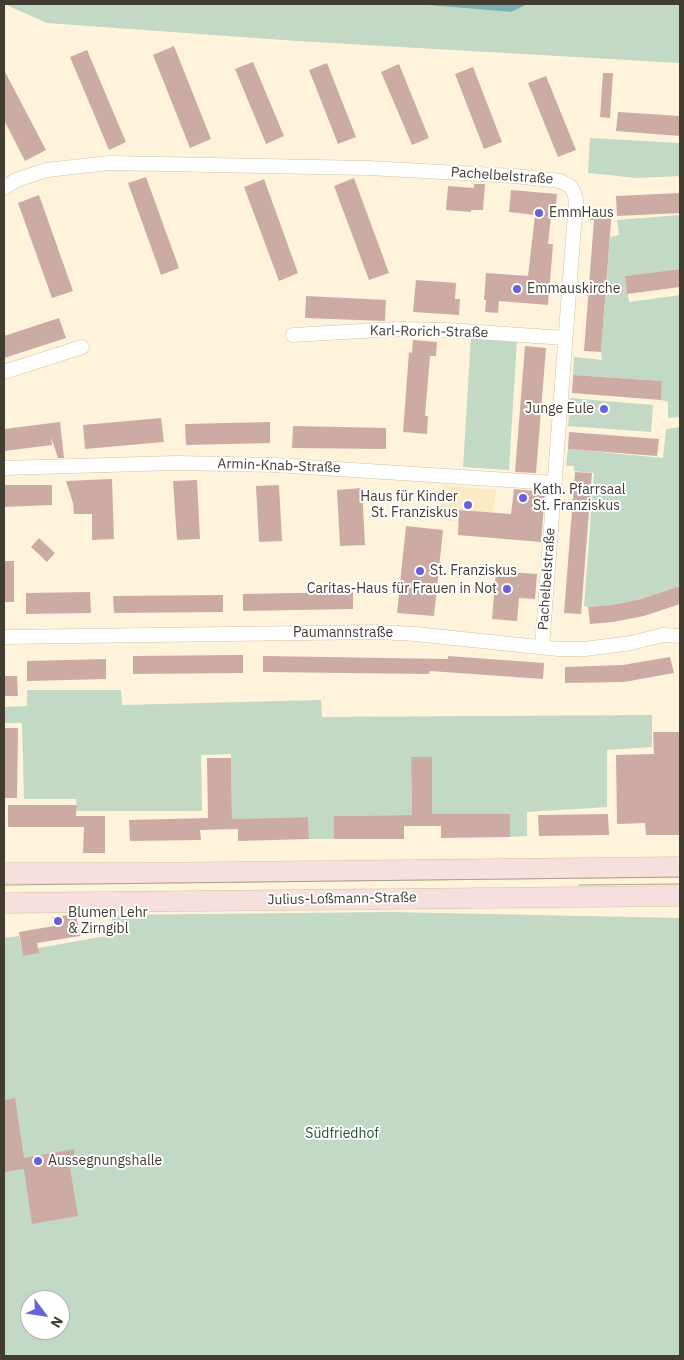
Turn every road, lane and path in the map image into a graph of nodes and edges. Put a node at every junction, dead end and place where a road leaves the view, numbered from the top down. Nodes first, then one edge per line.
1 (4, 188) edge
2 (293, 335) dead end
3 (565, 338) junction
4 (82, 347) dead end
5 (4, 372) edge
6 (4, 468) edge
7 (554, 483) junction
8 (680, 636) edge
9 (4, 637) edge
10 (542, 647) junction
11 (680, 867) edge
12 (4, 873) edge
13 (680, 896) edge
14 (4, 903) edge

1 - 3 street, Pachelbelstraße
2 - 3 street, Karl-Rorich-Straße
3 - 7 street, Pachelbelstraße
4 - 5 street
6 - 7 street, Armin-Knab-Straße
7 - 10 street, Pachelbelstraße
8 - 10 street, Paumannstraße
9 - 10 street, Paumannstraße
11 - 12 main road, Julius-Loßmann-Straße
13 - 14 main road, Julius-Loßmann-Straße

